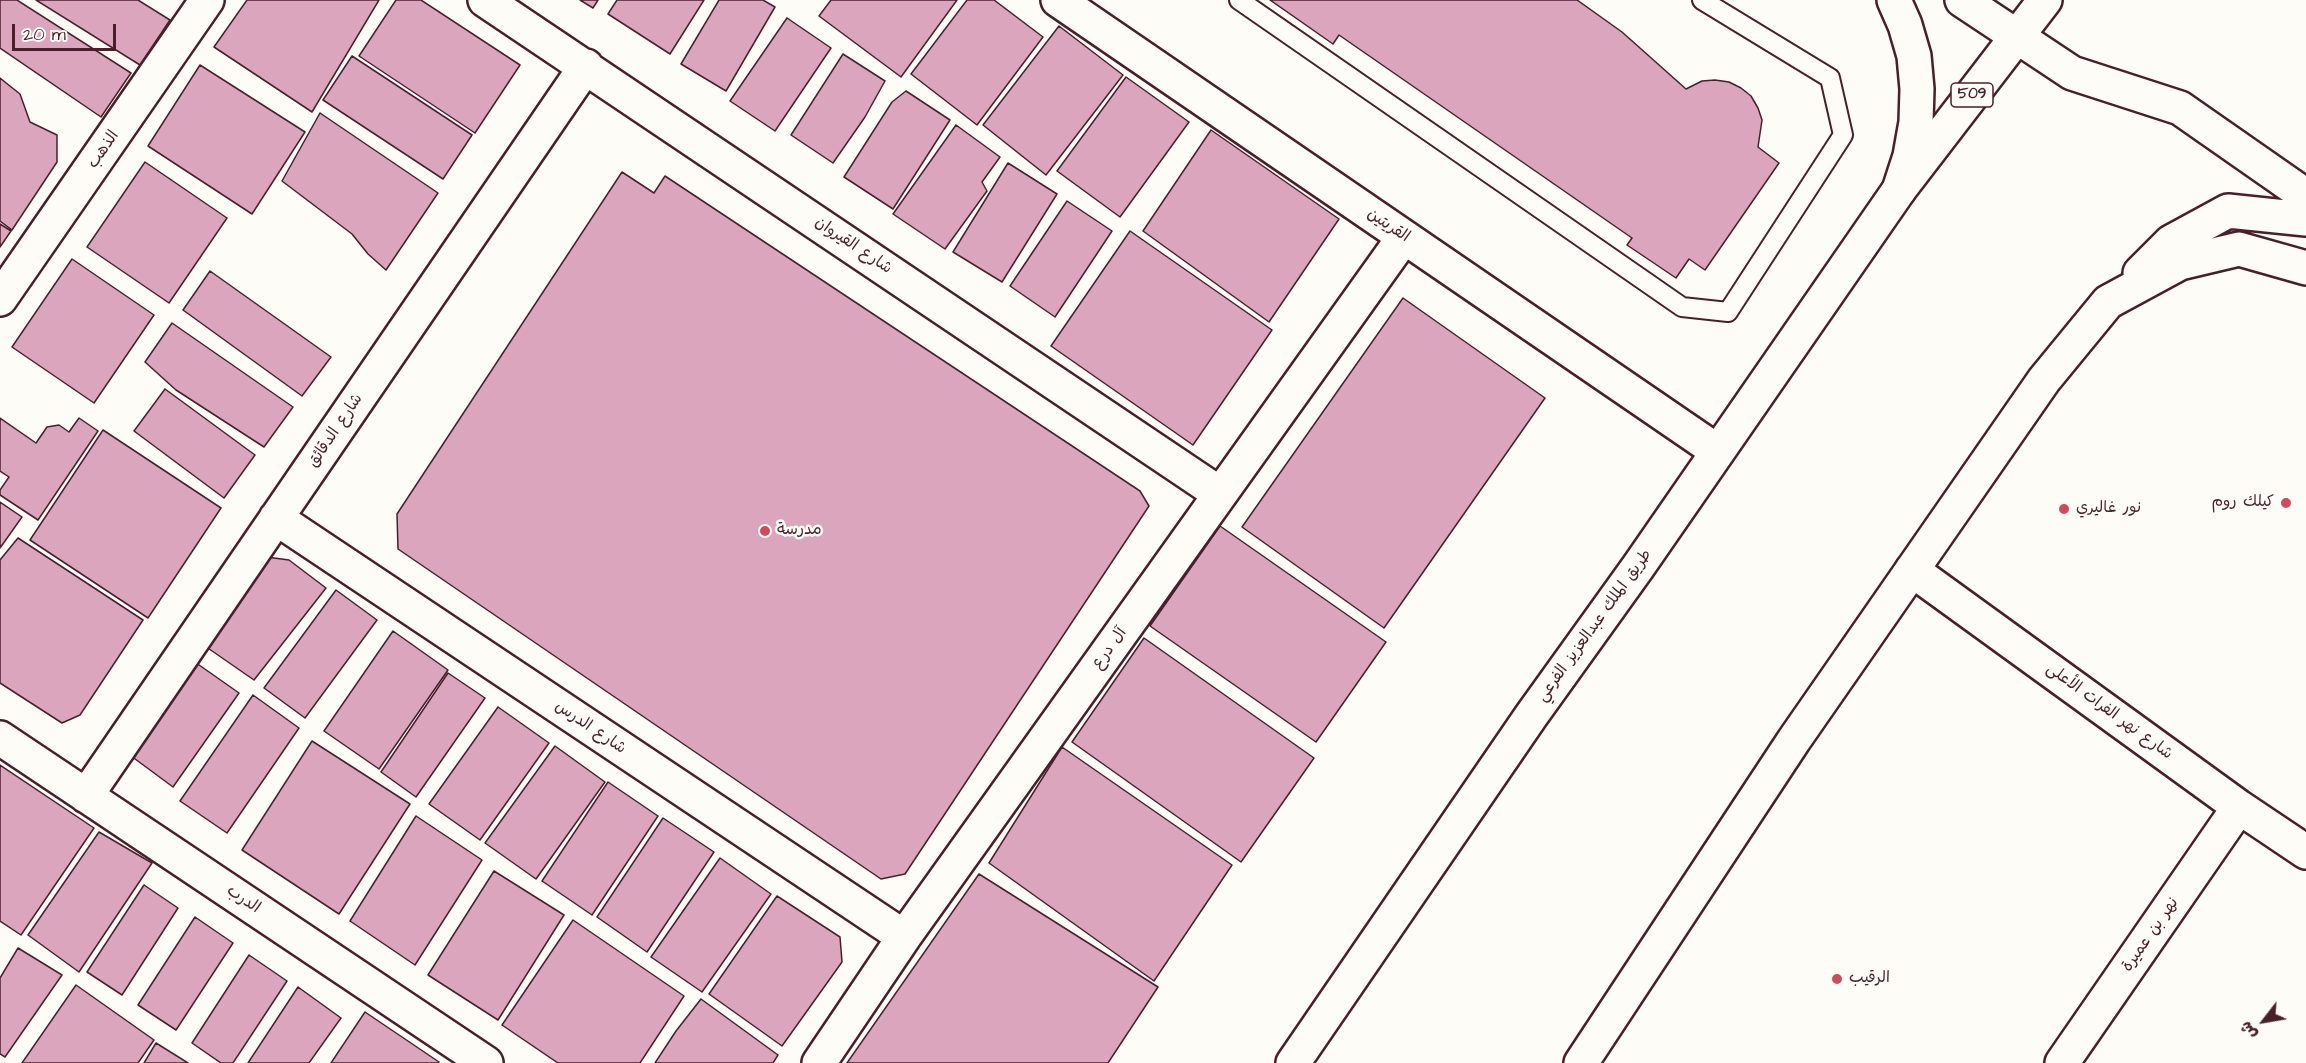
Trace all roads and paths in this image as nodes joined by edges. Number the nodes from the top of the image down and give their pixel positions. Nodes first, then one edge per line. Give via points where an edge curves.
1 (207, 0) edge
2 (485, 0) edge
3 (1058, 0) edge
4 (1239, 0) edge
5 (1702, 0) edge
6 (1894, 0) edge
7 (1962, 0) edge
8 (2045, 0) edge
9 (2017, 37) junction
10 (586, 66) junction
11 (1899, 190) junction
12 (2306, 196) edge
13 (2306, 219) edge
14 (1404, 237) junction
15 (2306, 268) edge
16 (0, 299) edge
17 (2106, 305) junction
18 (1717, 452) junction
19 (1220, 494) junction
20 (276, 518) junction
21 (1912, 570) junction
22 (0, 738) edge
23 (86, 796) junction
24 (2239, 807) junction
25 (2306, 852) edge
26 (904, 937) junction
27 (486, 1063) edge
28 (819, 1063) edge
29 (1293, 1063) edge
30 (1581, 1063) edge
31 (2062, 1063) edge

1 - 16 street, الذهب
2 - 10 street, شارع القيروان
3 - 14 street, القريتين
4 - 5 lane via 1682,307 1728,312 1843,135 1830,78
6 - 11 street via 1914,56 1917,89 1910,156
7 - 9 street
8 - 9 street, 509
9 - 11 street, 509
9 - 12 street via 2072,73 2180,108
10 - 19 street, شارع القيروان
10 - 20 street, شارع الدقائق
11 - 18 street, طريق الملك عبدالعزيز الفرعي
13 - 17 street via 2228,211 2171,242
14 - 18 street, القريتين
14 - 19 street, آل درع
15 - 17 street via 2239,249 2180,263
17 - 21 street via 2044,380
18 - 29 street, طريق الملك عبدالعزيز الفرعي
19 - 26 street, آل درع
20 - 23 street, شارع الدقائق
20 - 26 street, شارع الدرس
21 - 24 street, شارع نهر الفرات الأعلى
21 - 30 street via 1794,740
22 - 23 street, الدرب
23 - 27 street, الدرب
24 - 25 street, شارع نهر الفرات الأعلى
24 - 31 street, نهر بن عميرة
26 - 28 street, آل درع

